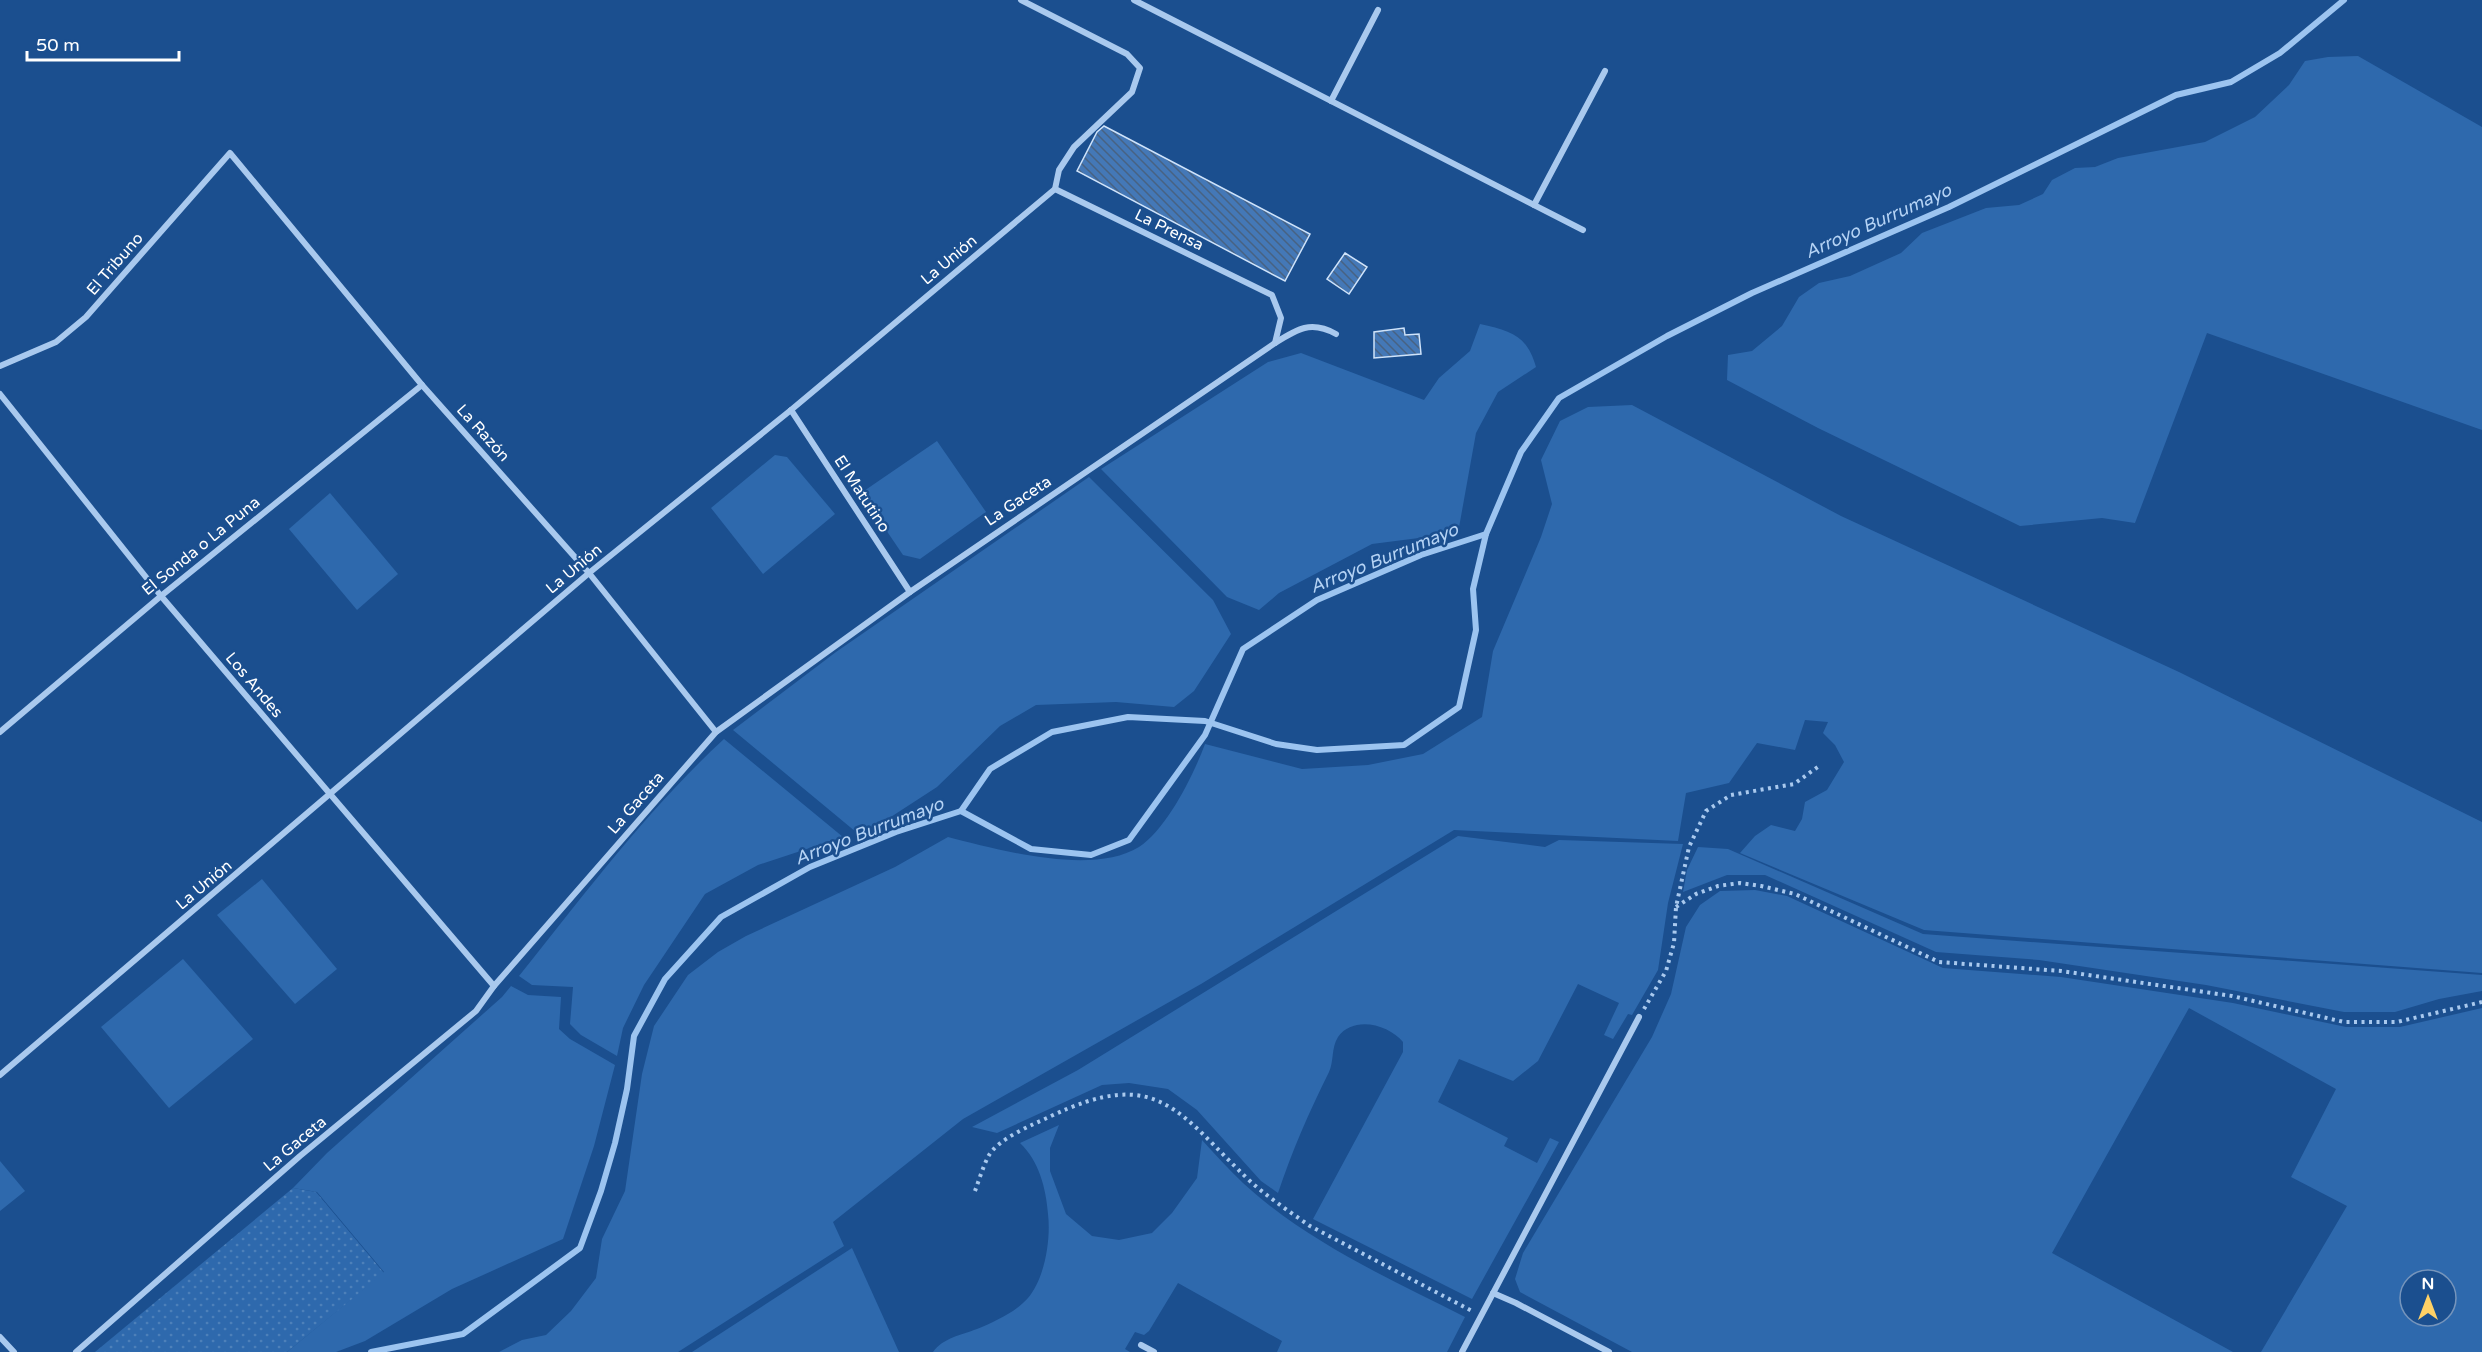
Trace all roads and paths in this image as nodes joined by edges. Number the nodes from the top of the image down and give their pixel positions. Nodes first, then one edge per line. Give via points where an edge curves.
1 (1021, 0) edge
2 (1134, 0) edge
3 (1378, 10) dead end
4 (1605, 71) dead end
5 (1331, 101) junction
6 (230, 153) joint
7 (1055, 189) junction
8 (1534, 205) junction
9 (1583, 230) dead end
10 (1336, 334) dead end
11 (1275, 344) junction
12 (0, 366) edge
13 (422, 385) junction
14 (0, 394) edge
15 (791, 410) junction
16 (589, 573) junction
17 (910, 592) junction
18 (161, 596) junction
19 (0, 732) edge
20 (716, 732) junction
21 (1819, 766) dead end
22 (330, 796) junction
23 (1676, 907) junction
24 (494, 986) junction
25 (2482, 1002) edge
26 (1639, 1017) joint
27 (0, 1076) edge
28 (975, 1191) dead end
29 (1492, 1293) junction
30 (1481, 1315) junction
31 (0, 1337) edge
32 (1141, 1345) dead end
33 (14, 1352) edge
34 (76, 1352) edge
35 (1154, 1352) edge
36 (1462, 1352) edge
37 (1609, 1352) edge

1 - 7 street via 1127,54 1140,68 1132,92 1074,147 1059,170
2 - 5 street
3 - 5 street
4 - 8 street
5 - 8 street
6 - 12 street, El Tribuno via 86,317 56,342
6 - 13 street, La Razón
7 - 11 street, La Prensa via 1272,295 1281,318
7 - 15 street, La Unión
8 - 9 street
10 - 11 street, La Gaceta via 1317,325 1300,329
11 - 17 street, La Gaceta
13 - 16 street, La Razón
13 - 18 street, El Sonda o La Puna
14 - 18 street, Los Andes
15 - 16 street, La Unión
15 - 17 street, El Matutino
16 - 20 street, La Razón
16 - 22 street, La Unión
17 - 20 street, La Gaceta
18 - 19 street, El Sonda o La Puna
18 - 22 street, Los Andes
20 - 24 street, La Gaceta
21 - 23 path via 1794,784 1731,795 1706,811 1689,847
22 - 24 street, Los Andes
22 - 27 street, La Unión
23 - 25 path via 1718,886 1761,886 1795,894 1939,962 2061,971 2232,996 2344,1022 2397,1022
23 - 26 path via 1674,943 1666,971
24 - 34 street, La Gaceta via 476,1011 300,1156
26 - 29 street
28 - 30 path via 989,1154 1023,1130 1098,1098 1133,1094 1160,1100 1190,1119 1252,1182 1310,1226
29 - 30 street
29 - 37 street
30 - 36 street
31 - 33 street
32 - 35 street

